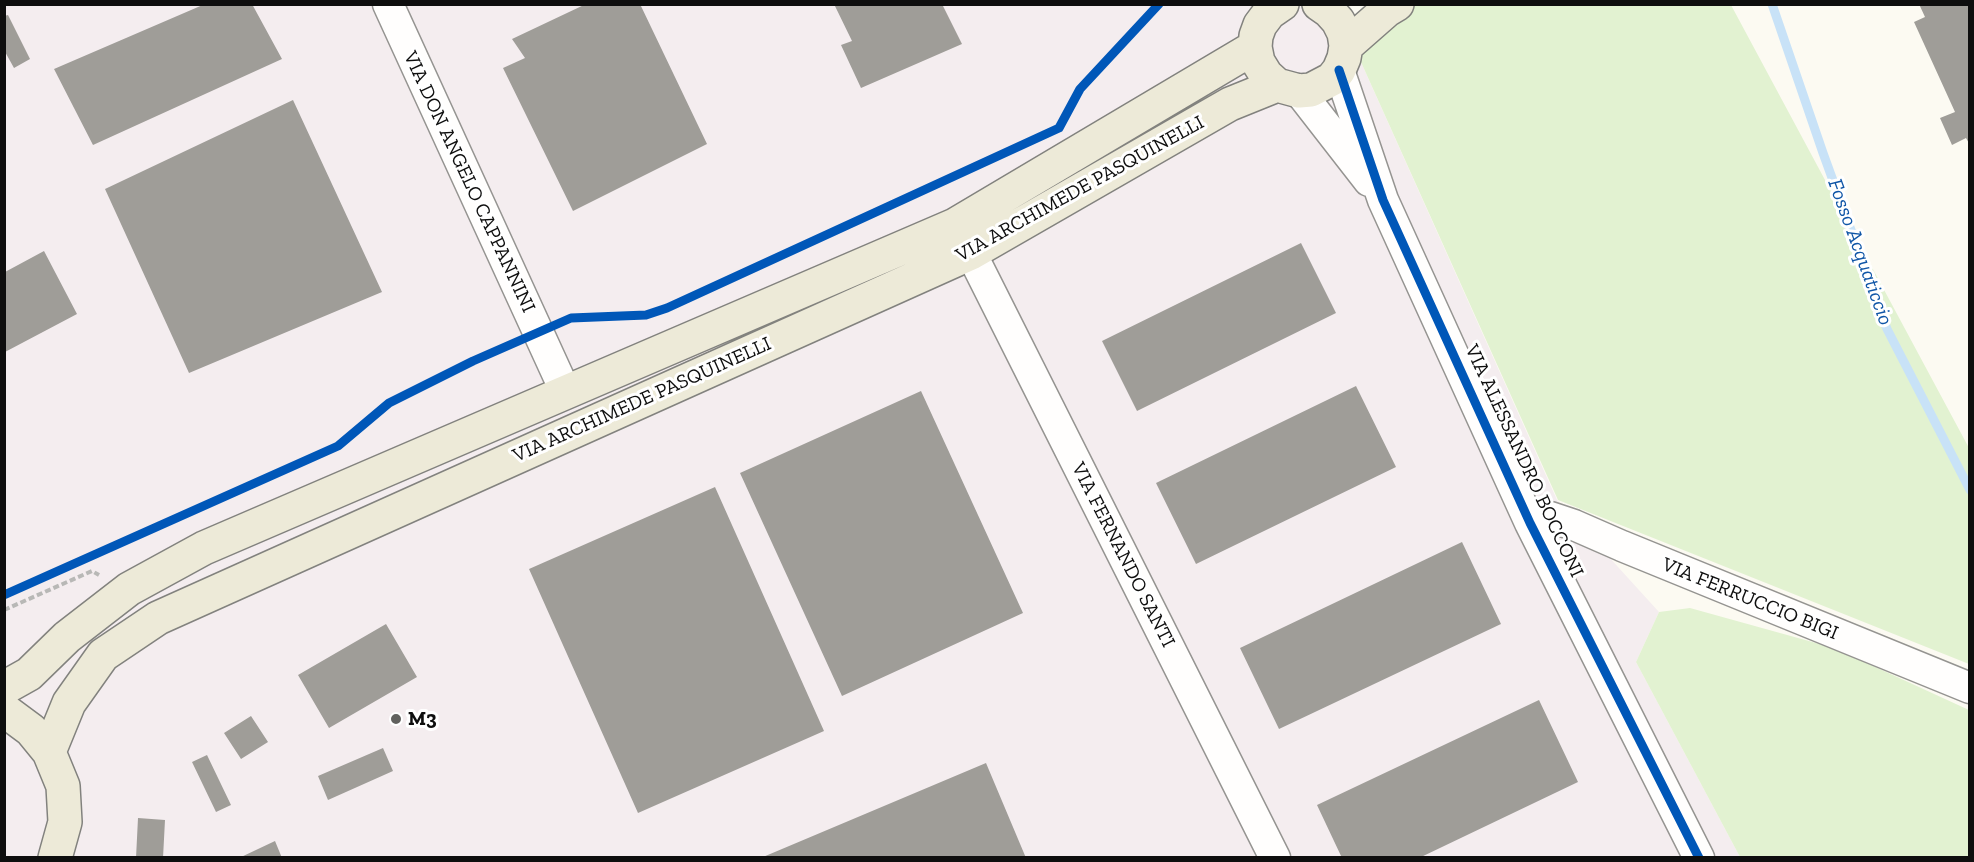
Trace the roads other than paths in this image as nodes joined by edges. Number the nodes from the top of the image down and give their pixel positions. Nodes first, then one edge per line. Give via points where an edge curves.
1 (388, 4) edge
2 (1318, 4) edge
3 (1397, 4) edge
4 (1264, 20) edge
5 (1342, 58) junction
6 (1288, 88) junction
7 (1383, 200) junction
8 (971, 253) junction
9 (566, 393) junction
10 (1530, 523) junction
11 (4, 688) edge
12 (1970, 688) edge
13 (4, 710) edge
14 (49, 752) junction
15 (56, 858) edge
16 (1275, 858) edge
17 (1700, 858) edge

1 - 9 street, VIA DON ANGELO CAPPANNINI
2 - 5 main road via 1338,21 1344,33
3 - 5 main road, VIA ARCHIMEDE PASQUINELLI
4 - 6 main road, VIA ARCHIMEDE PASQUINELLI via 1258,62 1266,75
4 - 9 main road, VIA ARCHIMEDE PASQUINELLI via 955,225
5 - 6 main road, VIA ARCHIMEDE PASQUINELLI via 1332,79 1322,86 1311,90
5 - 7 street, VIA ALESSANDRO BOCCONI
6 - 7 street, VIA ALESSANDRO BOCCONI
6 - 8 main road, VIA ARCHIMEDE PASQUINELLI via 1230,104
7 - 10 street, VIA ALESSANDRO BOCCONI
8 - 14 main road, VIA ARCHIMEDE PASQUINELLI via 158,618 103,655 69,703
8 - 16 street, VIA FERNANDO SANTI
9 - 11 main road, VIA ARCHIMEDE PASQUINELLI via 204,548 129,589 67,637 29,674
10 - 12 street, VIA FERRUCCIO BIGI via 1550,517 1574,525
10 - 17 street, VIA ALESSANDRO BOCCONI
13 - 14 main road via 31,730
14 - 15 main road via 63,786 65,822

